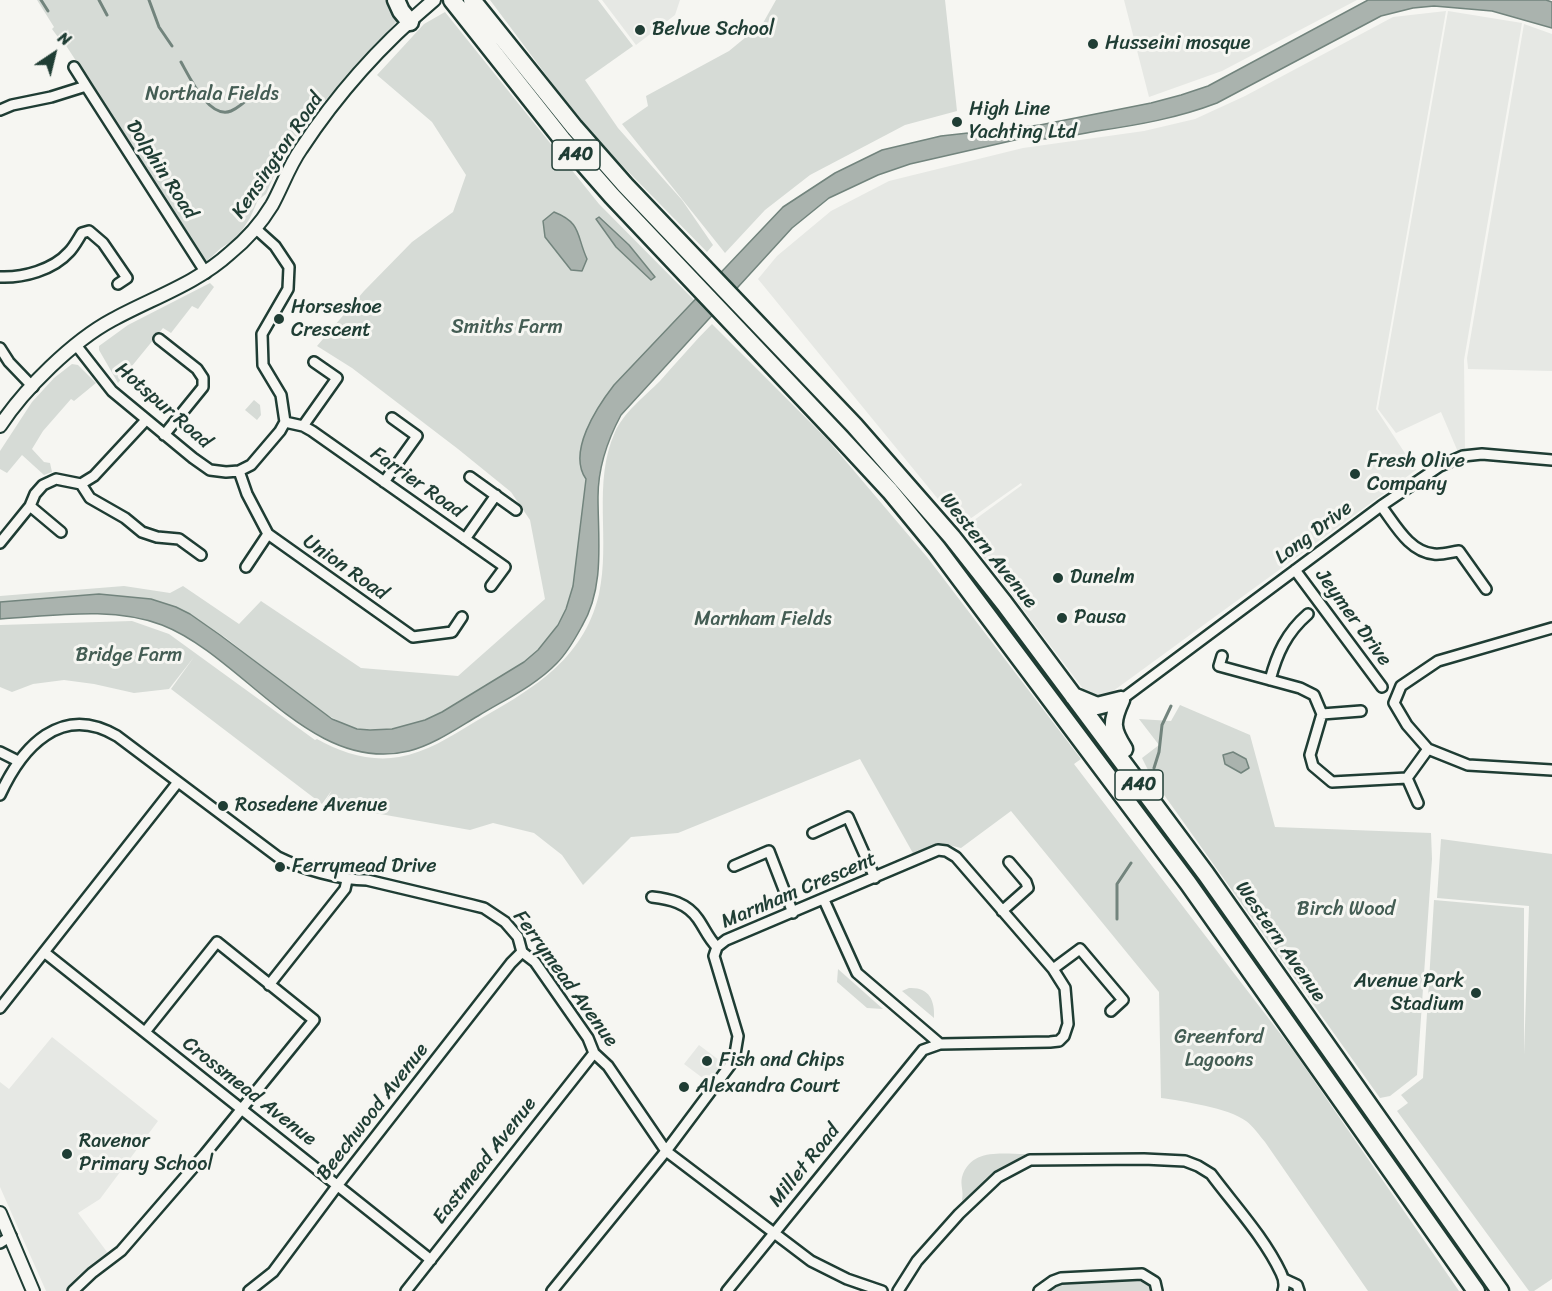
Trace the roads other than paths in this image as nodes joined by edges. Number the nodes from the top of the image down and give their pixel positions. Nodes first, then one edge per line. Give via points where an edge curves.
1 (396, 0) edge
2 (434, 0) edge
3 (452, 0) edge
4 (474, 12) edge
5 (410, 21) junction
6 (74, 67) dead end
7 (86, 86) junction
8 (0, 110) edge
9 (255, 228) junction
10 (206, 273) junction
11 (0, 277) edge
12 (118, 284) dead end
13 (159, 339) dead end
14 (76, 345) junction
15 (0, 348) edge
16 (314, 362) dead end
17 (33, 387) junction
18 (392, 418) dead end
19 (146, 420) junction
20 (285, 422) junction
21 (0, 426) edge
22 (303, 426) junction
23 (164, 435) junction
24 (1552, 460) edge
25 (239, 471) junction
26 (470, 477) dead end
27 (384, 482) junction
28 (81, 484) junction
29 (496, 495) junction
30 (30, 506) junction
31 (1381, 506) junction
32 (516, 510) dead end
33 (61, 532) dead end
34 (268, 534) junction
35 (465, 539) junction
36 (0, 543) edge
37 (201, 555) dead end
38 (246, 567) dead end
39 (1295, 570) junction
40 (491, 586) dead end
41 (1486, 589) dead end
42 (1308, 614) dead end
43 (462, 618) dead end
44 (1552, 628) edge
45 (1222, 656) dead end
46 (1270, 681) junction
47 (1382, 687) dead end
48 (1072, 696) junction
49 (1121, 700) junction
50 (1361, 711) dead end
51 (1322, 714) junction
52 (1428, 749) junction
53 (0, 752) edge
54 (18, 761) junction
55 (1552, 770) edge
56 (1407, 778) junction
57 (178, 782) junction
58 (0, 795) edge
59 (1418, 803) dead end
60 (813, 833) dead end
61 (1009, 862) dead end
62 (734, 866) dead end
63 (1206, 874) junction
64 (875, 878) junction
65 (347, 880) junction
66 (652, 897) dead end
67 (824, 900) junction
68 (1002, 910) junction
69 (793, 913) junction
70 (717, 947) junction
71 (44, 952) junction
72 (522, 952) junction
73 (1053, 969) junction
74 (269, 985) junction
75 (0, 1008) edge
76 (1111, 1011) dead end
77 (145, 1032) junction
78 (940, 1044) junction
79 (594, 1053) junction
80 (241, 1108) junction
81 (666, 1151) junction
82 (338, 1185) junction
83 (0, 1213) edge
84 (773, 1234) junction
85 (5, 1240) edge
86 (430, 1260) junction
87 (1284, 1279) junction
88 (33, 1291) edge
89 (73, 1291) edge
90 (249, 1291) edge
91 (406, 1291) edge
92 (552, 1291) edge
93 (727, 1291) edge
94 (882, 1291) edge
95 (898, 1291) edge
96 (1039, 1291) edge
97 (1157, 1291) edge
98 (1283, 1291) edge
99 (1299, 1291) edge
100 (1476, 1291) edge
101 (1500, 1291) edge

1 - 5 highway
2 - 5 street, Kensington Road
3 - 4 highway, Western Avenue / A40
4 - 48 highway, Western Avenue / A40 via 625,185 899,475 998,595
4 - 100 highway, Western Avenue / A40 via 562,139 890,491 938,548 1188,883
5 - 9 street, Kensington Road via 357,78 298,153
6 - 7 street, Dolphin Road
7 - 8 street
7 - 10 street, Dolphin Road
9 - 10 street, Kensington Road
9 - 20 street via 275,246 289,267 288,289 262,334 263,365 280,395
10 - 14 street, Kensington Road via 108,322
11 - 12 street via 38,273 68,253 82,232 89,231 104,243 128,278
13 - 23 street via 203,378 203,387
14 - 17 street, Kensington Road
14 - 19 street, Hotspur Road via 112,391
15 - 17 street
16 - 22 street via 337,378
17 - 21 street, Kensington Road
18 - 27 street via 417,436
19 - 23 street, Hotspur Road
19 - 28 street via 94,476
20 - 22 street, Farrier Road
20 - 25 street via 251,465
22 - 27 street, Farrier Road
23 - 25 street, Hotspur Road via 210,470
24 - 31 street, Long Drive via 1463,456 1421,477
25 - 34 street, Union Road
26 - 29 street
27 - 35 street, Farrier Road
28 - 30 street via 49,481 39,489
28 - 37 street via 90,498 142,532 179,539
29 - 32 street
29 - 35 street
30 - 33 street
30 - 36 street
31 - 39 street, Long Drive
31 - 41 street via 1421,551 1458,551
34 - 38 street
34 - 43 street, Union Road via 413,637 452,632
35 - 40 street, Farrier Road via 505,567
39 - 47 street, Jeymer Drive
39 - 49 street, Long Drive
42 - 46 street via 1283,642
44 - 52 street via 1437,661 1401,686 1394,703
45 - 46 street via 1219,666
46 - 51 street via 1314,695
48 - 49 highway via 1097,706
48 - 63 highway, Western Avenue / A40
49 - 63 highway via 1113,718 1114,734
50 - 51 street
51 - 56 street via 1310,755 1313,766 1332,782
52 - 55 street via 1468,765
52 - 56 street
53 - 54 street
54 - 57 street, Ferrymead Avenue via 53,730 87,726 117,736
54 - 58 street, Ferrymead Avenue
56 - 59 street
57 - 65 street, Ferrymead Avenue via 278,857
57 - 71 street
60 - 64 street via 848,817
61 - 68 street via 1028,888
62 - 69 street via 769,851
63 - 101 highway, Western Avenue / A40
64 - 67 street, Marnham Crescent
64 - 68 street, Marnham Crescent via 938,850 946,851 957,857
65 - 72 street, Ferrymead Avenue via 367,880 484,908 518,937
65 - 74 street via 345,890
66 - 70 street via 674,900 688,909
67 - 69 street, Marnham Crescent
67 - 78 street via 857,974
68 - 73 street, Marnham Crescent
69 - 70 street, Marnham Crescent
70 - 81 street, Marnham Crescent via 714,956 738,1036 734,1060
71 - 75 street
71 - 77 street, Crossmead Avenue
72 - 79 street, Ferrymead Avenue via 535,962 588,1038
72 - 82 street, Beechwood Avenue
73 - 76 street via 1080,949 1123,1000
73 - 78 street, Marnham Crescent via 1065,988 1068,1024 1059,1041
74 - 77 street via 217,942
74 - 80 street via 314,1020
77 - 80 street, Crossmead Avenue
78 - 84 street, Millet Road via 923,1050 914,1060
79 - 81 street, Ferrymead Avenue via 608,1066
79 - 86 street, Eastmead Avenue
80 - 82 street, Crossmead Avenue
80 - 89 street via 121,1251
81 - 84 street, Ferrymead Avenue
81 - 92 street, Marnham Crescent
82 - 86 street, Crossmead Avenue
82 - 90 street, Beechwood Avenue via 273,1272
83 - 85 street
84 - 93 street, Millet Road
84 - 94 street, Ferrymead Avenue via 811,1261
85 - 88 street
86 - 91 street, Eastmead Avenue
87 - 95 street via 1258,1236 1211,1174 1198,1166 1185,1161 1144,1159 1030,1160 998,1177 959,1214 917,1261
87 - 98 street
87 - 99 street via 1297,1285
96 - 97 street via 1061,1278 1140,1274 1155,1282

